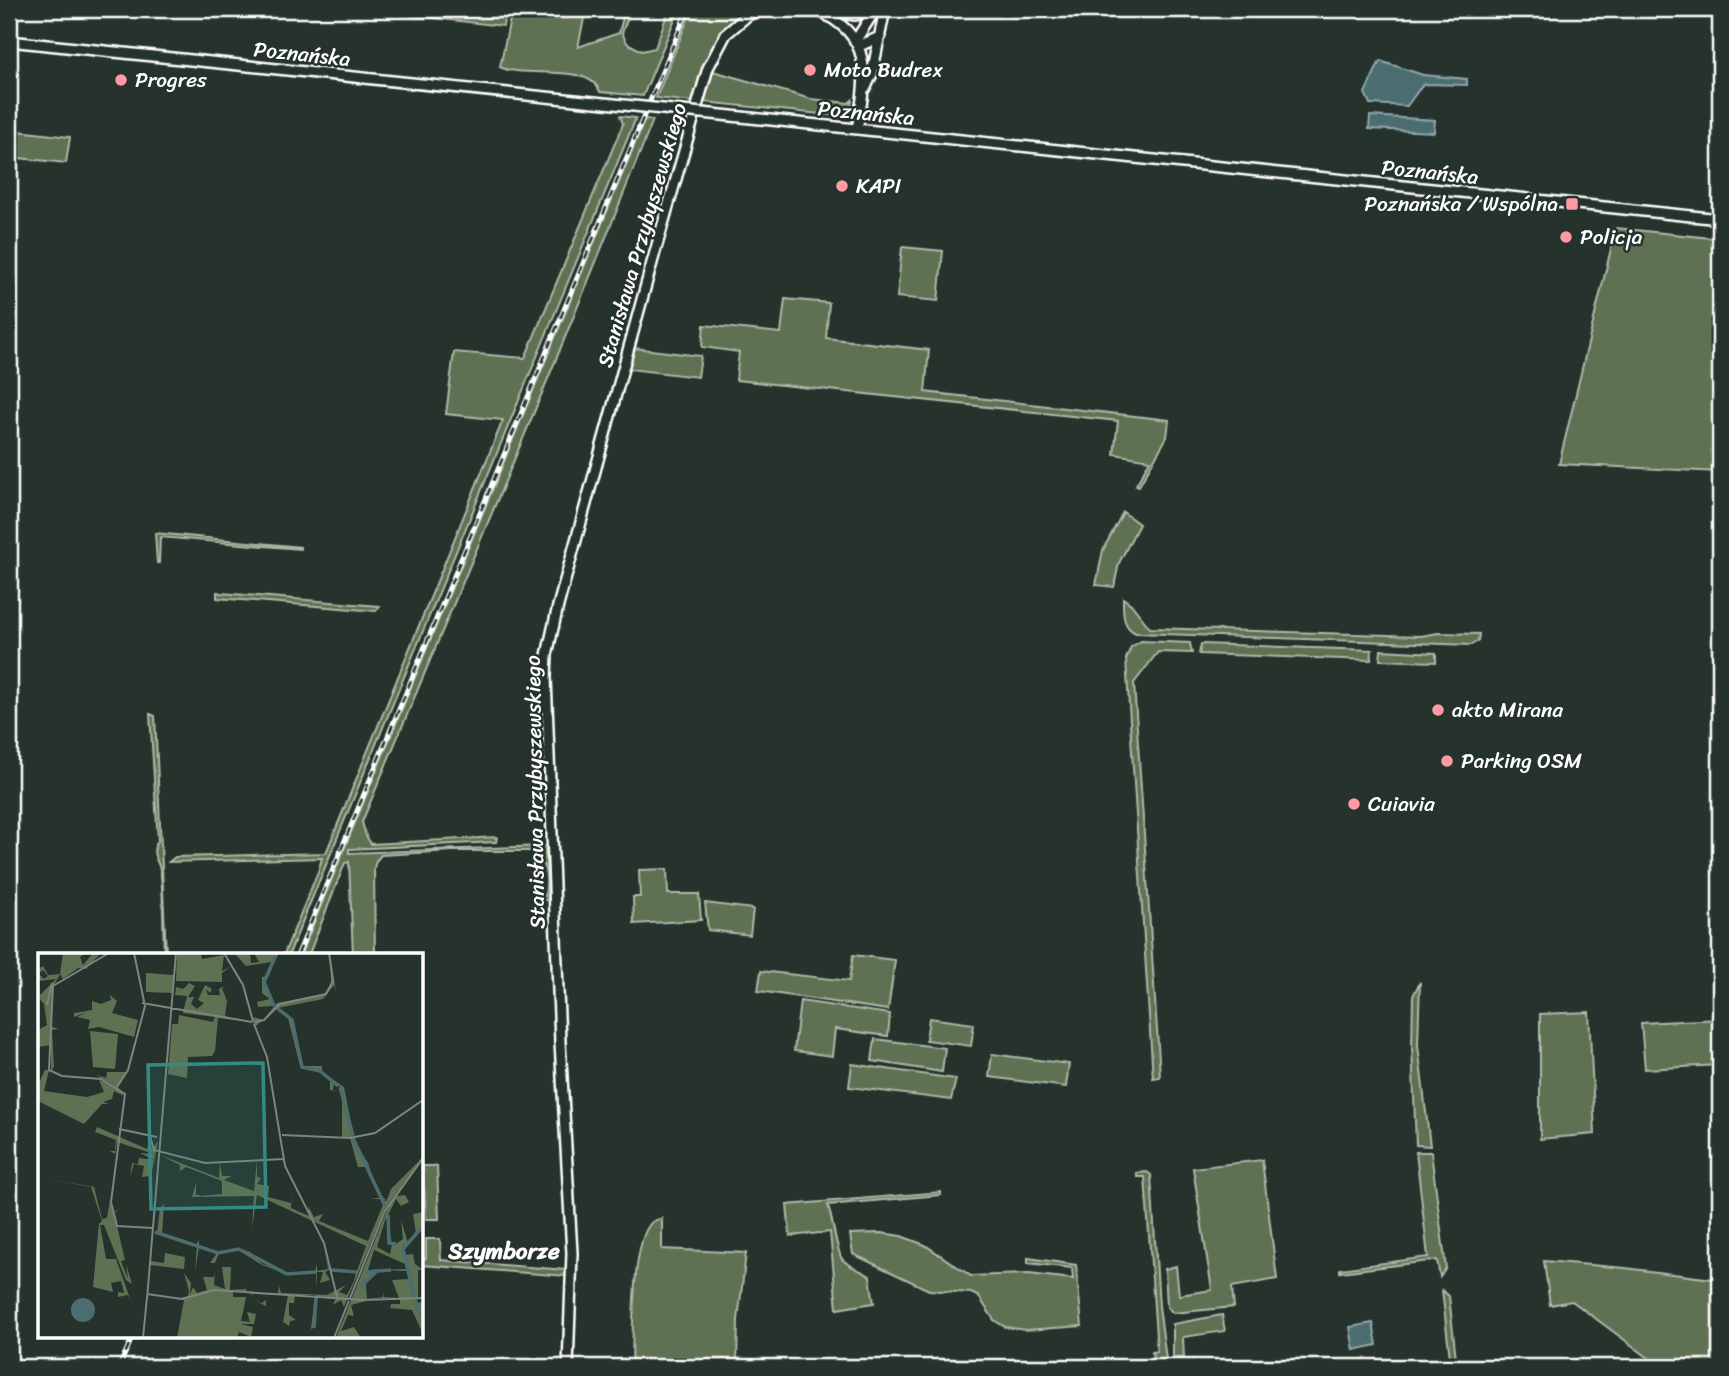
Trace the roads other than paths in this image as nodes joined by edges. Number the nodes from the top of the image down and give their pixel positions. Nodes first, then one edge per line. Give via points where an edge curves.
1 (762, 9) edge
2 (815, 9) edge
3 (885, 9) edge
4 (875, 10) edge
5 (880, 37) junction
6 (9, 41) edge
7 (858, 43) junction
8 (864, 92) junction
9 (856, 129) junction
10 (1720, 219) edge
11 (568, 1367) edge

1 - 11 street, Stanisława Przybyszewskiego via 726,34 705,79 547,655 551,842 572,1254
2 - 4 street via 855,15
2 - 7 street via 841,23
3 - 5 street
4 - 7 street
5 - 7 street
5 - 8 street
6 - 9 street, Poznańska, bridge
7 - 8 street
8 - 9 street
9 - 10 street, Poznańska

